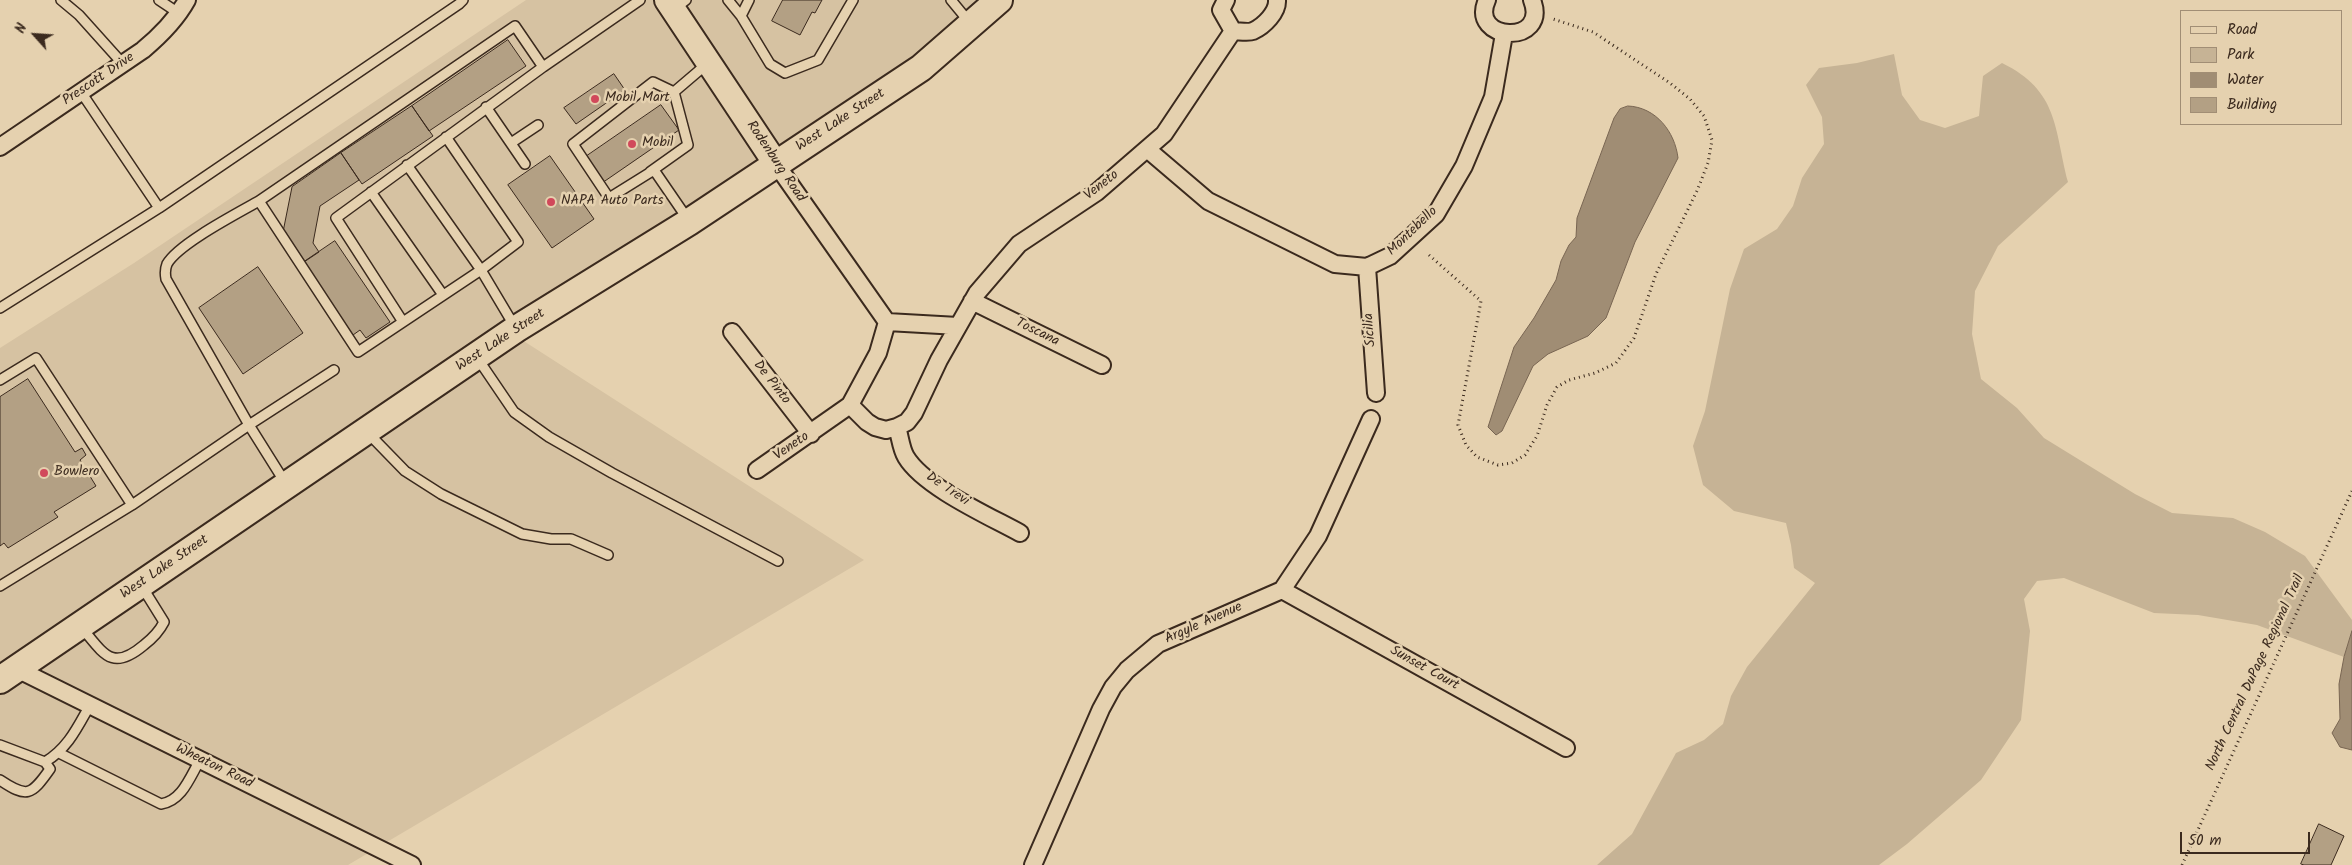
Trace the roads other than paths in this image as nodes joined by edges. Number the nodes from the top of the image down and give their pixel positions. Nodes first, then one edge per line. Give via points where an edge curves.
1 (62, 0) edge
2 (159, 0) edge
3 (463, 0) edge
4 (640, 0) edge
5 (728, 0) edge
6 (749, 0) edge
7 (854, 0) edge
8 (951, 0) edge
9 (999, 0) edge
10 (1226, 0) edge
11 (1277, 0) edge
12 (1487, 0) edge
13 (1532, 0) edge
14 (675, 3) edge
15 (184, 7) edge
16 (740, 16) junction
17 (971, 24) junction
18 (1233, 31) junction
19 (1504, 34) junction
20 (708, 63) junction
21 (123, 64) junction
22 (543, 67) junction
23 (81, 92) junction
24 (674, 92) junction
25 (486, 107) junction
26 (538, 125) dead end
27 (446, 137) junction
28 (511, 143) junction
29 (0, 147) edge
30 (1147, 149) junction
31 (525, 164) dead end
32 (776, 164) junction
33 (407, 165) junction
34 (650, 173) junction
35 (371, 192) junction
36 (259, 201) junction
37 (159, 208) junction
38 (689, 222) junction
39 (1367, 266) junction
40 (481, 270) junction
41 (443, 295) junction
42 (972, 301) junction
43 (0, 308) edge
44 (404, 322) junction
45 (887, 322) junction
46 (958, 326) junction
47 (516, 329) junction
48 (732, 332) dead end
49 (476, 356) junction
50 (1102, 365) dead end
51 (334, 370) dead end
52 (0, 380) edge
53 (1376, 393) dead end
54 (850, 405) junction
55 (1371, 419) dead end
56 (249, 425) junction
57 (897, 428) junction
58 (366, 431) junction
59 (810, 434) junction
60 (757, 470) dead end
61 (287, 485) junction
62 (132, 505) junction
63 (1020, 533) dead end
64 (608, 555) dead end
65 (778, 561) dead end
66 (141, 584) junction
67 (0, 586) edge
68 (1282, 590) junction
69 (80, 625) junction
70 (8, 674) edge
71 (90, 705) junction
72 (0, 745) edge
73 (1566, 748) dead end
74 (59, 753) junction
75 (200, 760) junction
76 (45, 762) junction
77 (0, 780) edge
78 (412, 865) edge
79 (1033, 865) edge

1 - 21 lane
2 - 15 lane
3 - 37 lane
4 - 22 lane
5 - 16 lane
6 - 16 lane
7 - 16 lane via 818,60 785,73 770,64
8 - 17 lane
9 - 17 main road, West Lake Street
10 - 18 street via 1221,10
11 - 18 street via 1269,20 1252,32
12 - 19 street via 1485,14 1488,23
13 - 19 street via 1534,15 1530,24 1523,31
14 - 20 street, Rodenburg Road
15 - 21 street, Prescott Drive via 162,34
17 - 32 main road, West Lake Street via 921,68
18 - 30 street, Veneto via 1164,134
19 - 39 street, Montebello via 1493,97 1464,166 1436,214 1390,256
20 - 24 lane
20 - 32 street, Rodenburg Road
21 - 23 street, Prescott Drive
22 - 25 lane
22 - 36 lane via 515,26
23 - 29 street, Prescott Drive
23 - 37 lane
24 - 34 lane via 688,145
24 - 34 lane via 653,82 574,144 609,198
25 - 27 lane
25 - 28 lane
26 - 28 lane
27 - 33 lane
27 - 40 lane via 518,242
28 - 31 lane
30 - 39 street, Montebello via 1208,200 1335,264
30 - 42 street, Veneto via 1098,192 1019,244
32 - 38 main road, West Lake Street
32 - 45 street, Rodenburg Road
33 - 35 lane
33 - 40 lane
34 - 38 lane via 654,170
35 - 41 lane
35 - 44 lane via 336,218
36 - 44 lane via 358,352
36 - 56 lane via 175,254 165,273
37 - 43 lane
38 - 47 main road, West Lake Street
39 - 53 street, Sicilia
40 - 41 lane
40 - 47 lane
41 - 44 lane
42 - 46 street, Veneto
42 - 50 street, Toscana
45 - 46 street
45 - 54 street, Veneto via 878,353
46 - 57 street, Veneto via 914,413
47 - 49 main road, West Lake Street
48 - 59 street, De Pinto
49 - 58 main road, West Lake Street
49 - 65 lane via 514,412 549,437
51 - 56 lane
52 - 62 lane via 36,358
54 - 57 street via 876,427 886,430
54 - 59 street, Veneto
55 - 68 street via 1318,536
56 - 61 lane
56 - 62 lane
57 - 63 street, De Trevi via 906,457 927,478 956,499
58 - 61 main road, West Lake Street
58 - 64 lane via 405,470 441,494 522,534 571,539
59 - 60 street, Veneto
61 - 66 main road, West Lake Street
62 - 67 lane
66 - 69 main road, West Lake Street
66 - 69 lane via 164,622 160,632 129,657 119,660 109,656 99,649
68 - 73 street, Sunset Court
68 - 79 street, Argyle Avenue via 1169,638 1127,670 1101,709
69 - 70 main road, West Lake Street
70 - 71 street, Wheaton Road
71 - 74 lane via 72,738
71 - 75 street, Wheaton Road
72 - 76 lane
74 - 75 lane via 161,804 172,803 183,791
74 - 76 lane
75 - 78 street, Wheaton Road
76 - 77 lane via 50,769 30,792 19,792

